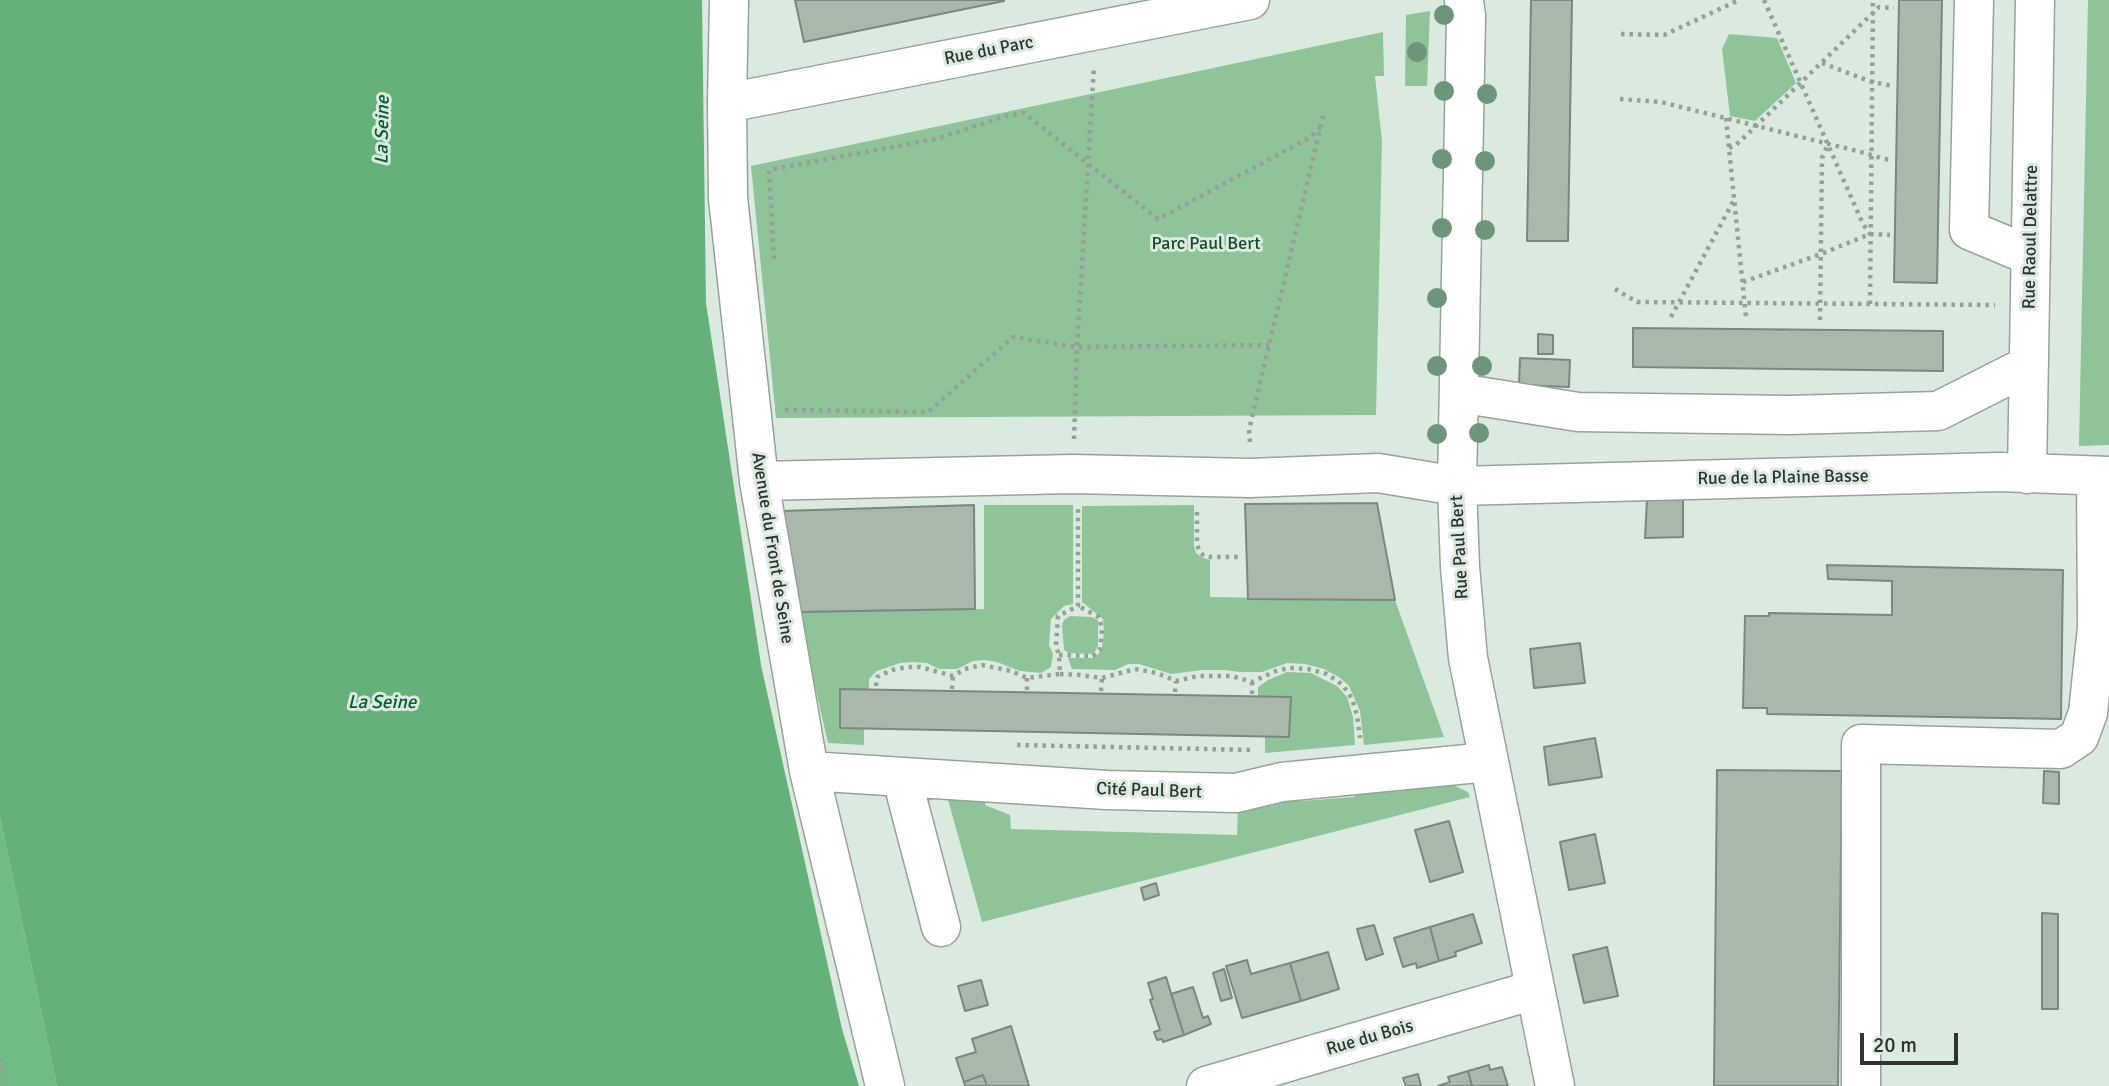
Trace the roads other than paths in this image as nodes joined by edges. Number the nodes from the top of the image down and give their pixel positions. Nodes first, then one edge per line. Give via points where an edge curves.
1 (729, 0) edge
2 (1250, 0) edge
3 (1464, 0) edge
4 (1974, 0) edge
5 (2035, 0) edge
6 (727, 103) junction
7 (2031, 256) junction
8 (2029, 365) junction
9 (1459, 393) junction
10 (2027, 474) junction
11 (2102, 477) edge
12 (759, 481) junction
13 (1457, 486) junction
14 (2103, 642) edge
15 (1488, 762) junction
16 (809, 771) junction
17 (907, 778) junction
18 (941, 927) dead end
19 (1534, 990) junction
20 (886, 1086) edge
21 (1206, 1086) edge
22 (1555, 1086) edge
23 (1861, 1086) edge

1 - 6 street, Avenue du Front de Seine
2 - 6 street, Rue du Parc
3 - 9 street, Rue Paul Bert
4 - 7 street via 1969,230
5 - 7 street, Rue Raoul Delattre
6 - 12 street, Avenue du Front de Seine via 728,198
7 - 8 street, Rue Raoul Delattre
8 - 9 street via 1938,411 1789,415 1578,412
8 - 10 street, Rue Raoul Delattre
9 - 13 street, Rue Paul Bert
10 - 11 street, Rue de la Plaine Basse
10 - 13 street, Rue de la Plaine Basse
11 - 14 street
12 - 13 street, Rue de la Plaine Basse via 1378,473
12 - 16 street, Avenue du Front de Seine
13 - 15 street, Rue Paul Bert via 1468,658
14 - 23 street via 2079,737 2062,749 1861,744
15 - 17 street, Cité Paul Bert via 1282,782 1236,793
15 - 19 street, Rue Paul Bert
16 - 17 street, Cité Paul Bert
16 - 20 street, Avenue du Front de Seine
17 - 18 street via 906,794
19 - 21 street, Rue du Bois
19 - 22 street, Rue Paul Bert

